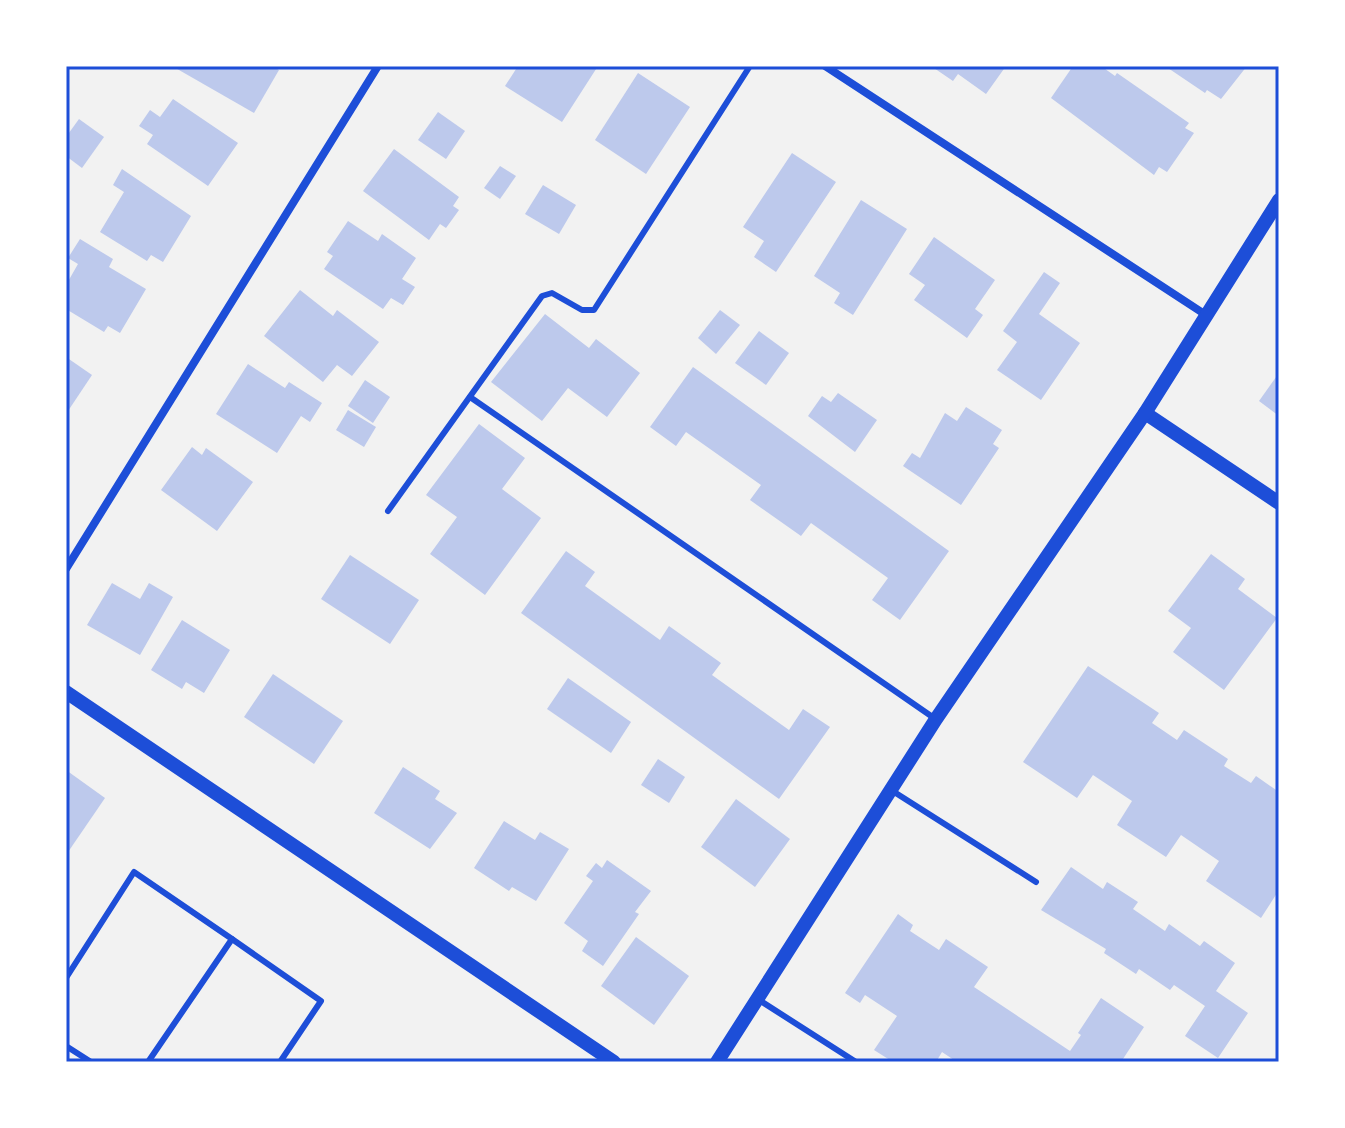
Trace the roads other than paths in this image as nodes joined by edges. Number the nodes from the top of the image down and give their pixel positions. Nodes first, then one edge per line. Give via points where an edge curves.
1 (378, 66) edge
2 (750, 66) edge
3 (825, 66) edge
4 (1279, 200) edge
5 (1206, 315) junction
6 (470, 397) junction
7 (1145, 413) junction
8 (1279, 503) edge
9 (388, 511) dead end
10 (66, 569) edge
11 (66, 692) edge
12 (936, 719) junction
13 (891, 790) junction
14 (1036, 882) dead end
15 (232, 939) junction
16 (66, 978) edge
17 (759, 1000) junction
18 (66, 1046) edge
19 (91, 1062) edge
20 (148, 1062) edge
21 (280, 1062) edge
22 (614, 1062) edge
23 (717, 1062) edge
24 (856, 1062) edge

1 - 10 street
2 - 6 lane via 594,310 582,310 552,293 542,296
3 - 5 street
4 - 5 street
5 - 7 street
6 - 9 lane
6 - 12 lane
7 - 8 street
7 - 12 street
11 - 22 street
12 - 13 street
13 - 14 lane
13 - 17 street
15 - 16 lane via 134,872
15 - 20 lane
15 - 21 lane via 321,1001
17 - 23 street
17 - 24 lane
18 - 19 lane

